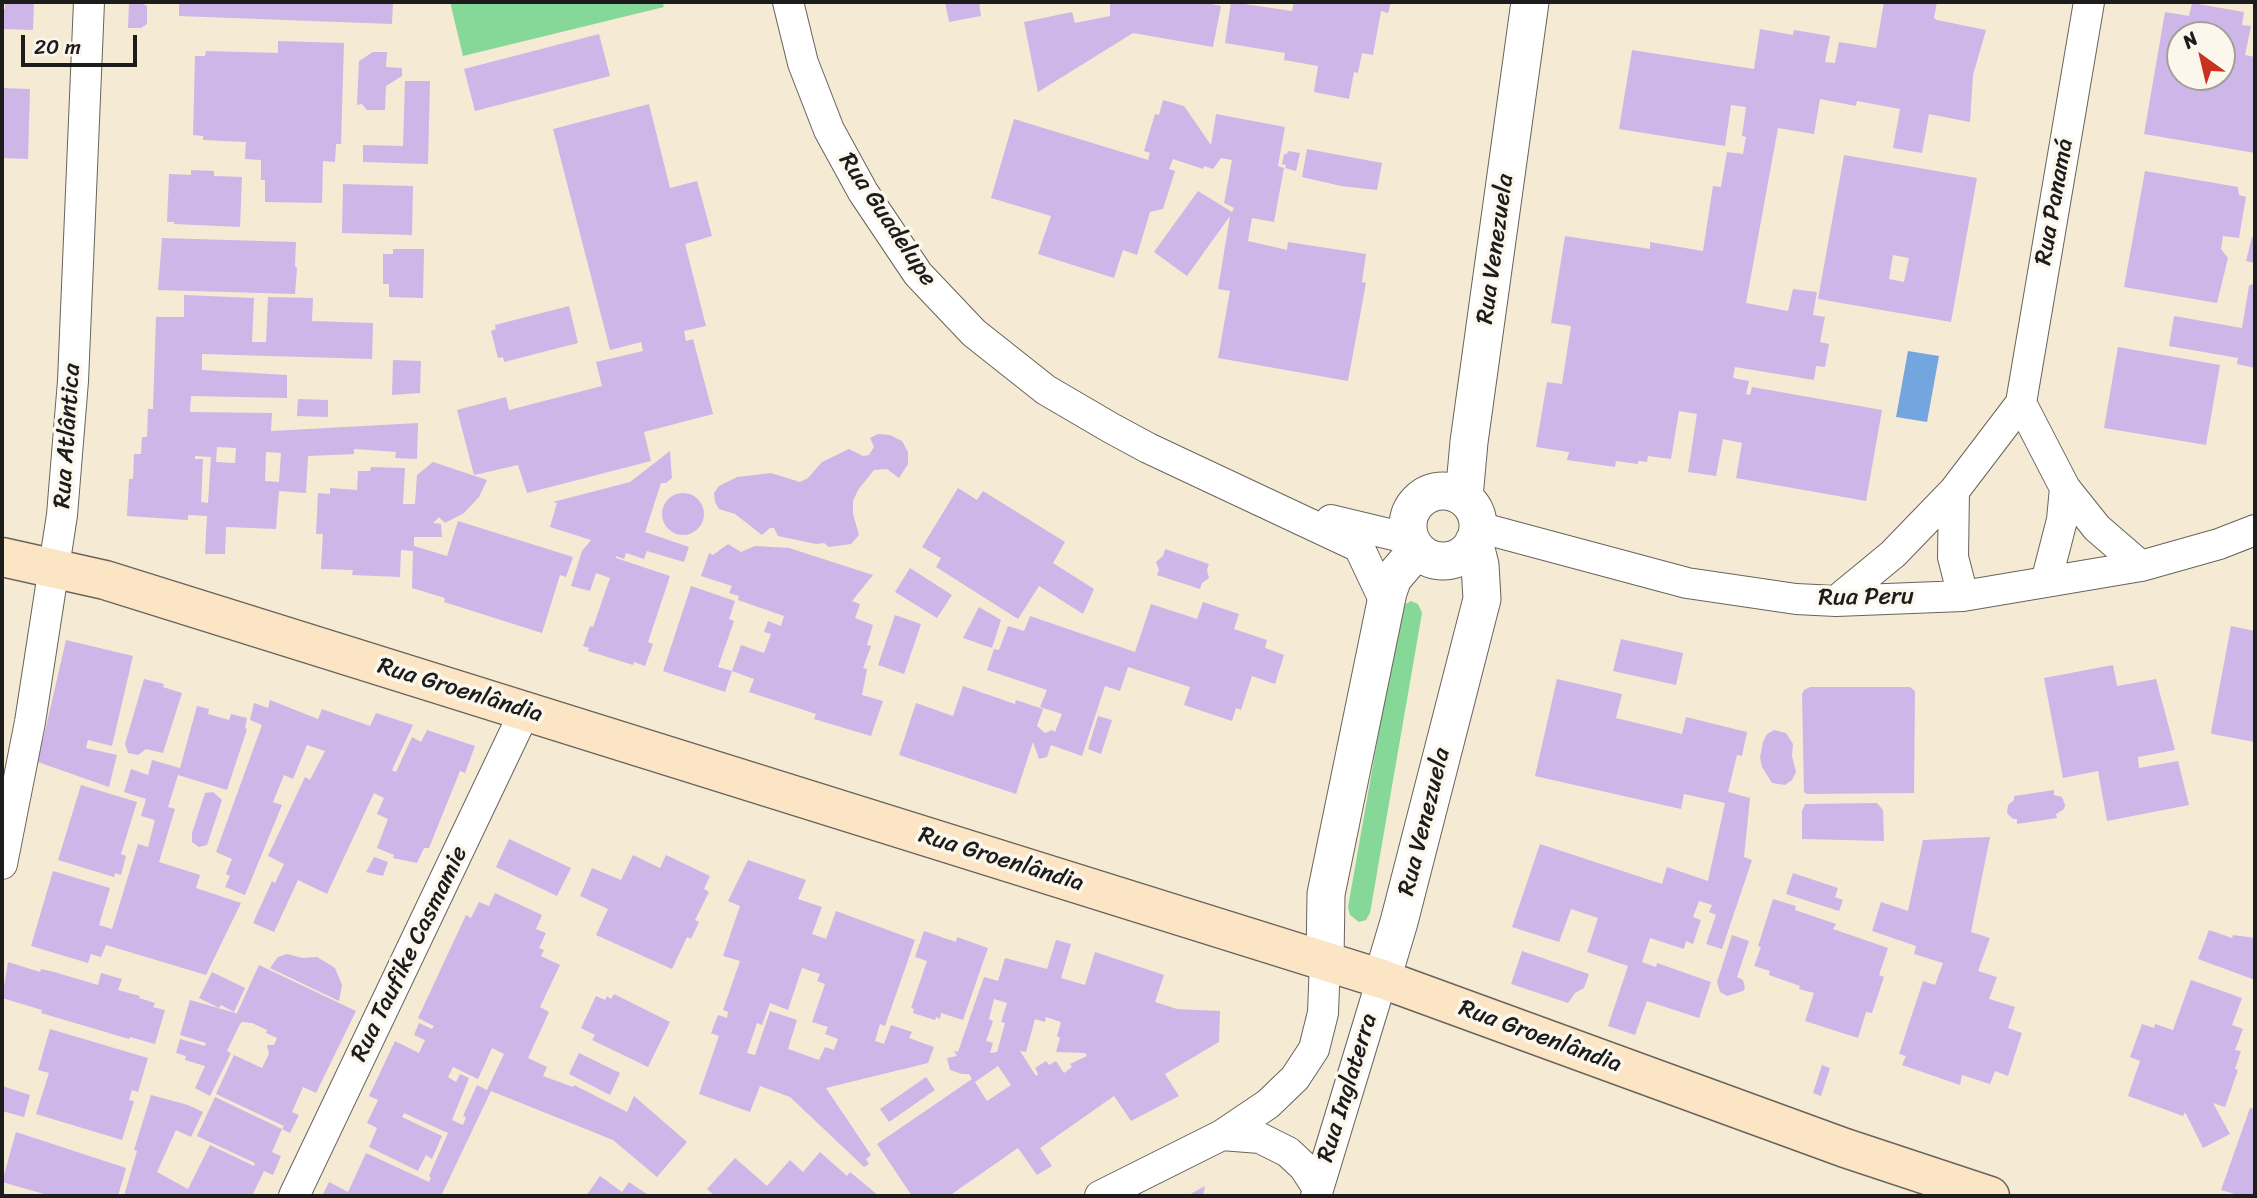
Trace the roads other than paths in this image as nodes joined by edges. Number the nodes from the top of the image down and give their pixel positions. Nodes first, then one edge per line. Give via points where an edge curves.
1 (89, 2) edge
2 (788, 2) edge
3 (1530, 2) edge
4 (2089, 2) edge
5 (2021, 403) junction
6 (2065, 488) junction
7 (1954, 491) junction
8 (1277, 507) junction
9 (1472, 522) junction
10 (2255, 530) edge
11 (1414, 544) junction
12 (2, 557) edge
13 (2141, 566) junction
14 (55, 568) junction
15 (2046, 582) junction
16 (1964, 596) junction
17 (1836, 601) junction
18 (1386, 604) junction
19 (526, 711) junction
20 (2, 864) edge
21 (1325, 961) junction
22 (1382, 979) junction
23 (1222, 1135) junction
24 (1316, 1192) edge
25 (294, 1196) edge
26 (1100, 1196) edge
27 (1990, 1196) edge

1 - 14 street, Rua Atlântica via 73,381
2 - 8 street, Rua Guadelupe via 803,63 829,130 863,192 918,274 974,333 1046,390 1111,428
3 - 9 street, Rua Venezuela via 1469,442
4 - 5 street, Rua Panamá
5 - 6 street
5 - 7 street, Rua Panamá
6 - 13 street via 2097,528
6 - 15 street
7 - 16 street via 1953,557
7 - 17 street, Rua Panamá via 1893,554
8 - 11 street, Rua Guadelupe
8 - 18 street, Rua Guadelupe via 1359,547
9 - 11 street via 1466,552 1457,559 1433,560
9 - 11 street via 1447,491 1436,492 1421,498 1411,511 1408,519
9 - 17 street, Rua Peru via 1687,583
9 - 22 street, Rua Venezuela via 1482,599
10 - 13 street, Rua Peru
11 - 18 street via 1393,578
12 - 14 main road, Rua Groenlândia
13 - 15 street, Rua Peru
14 - 19 main road, Rua Groenlândia
14 - 20 street, Rua Atlântica
15 - 16 street, Rua Peru
16 - 17 street, Rua Peru
18 - 21 street via 1326,894
19 - 21 main road, Rua Groenlândia
19 - 25 street, Rua Taufike Casmamie
21 - 22 main road, Rua Groenlândia
21 - 23 street via 1323,1013 1314,1049 1295,1078 1268,1104
22 - 24 street, Rua Inglaterra
22 - 27 main road, Rua Groenlândia via 1845,1148
23 - 24 street via 1261,1138 1288,1152 1304,1167
23 - 26 street

